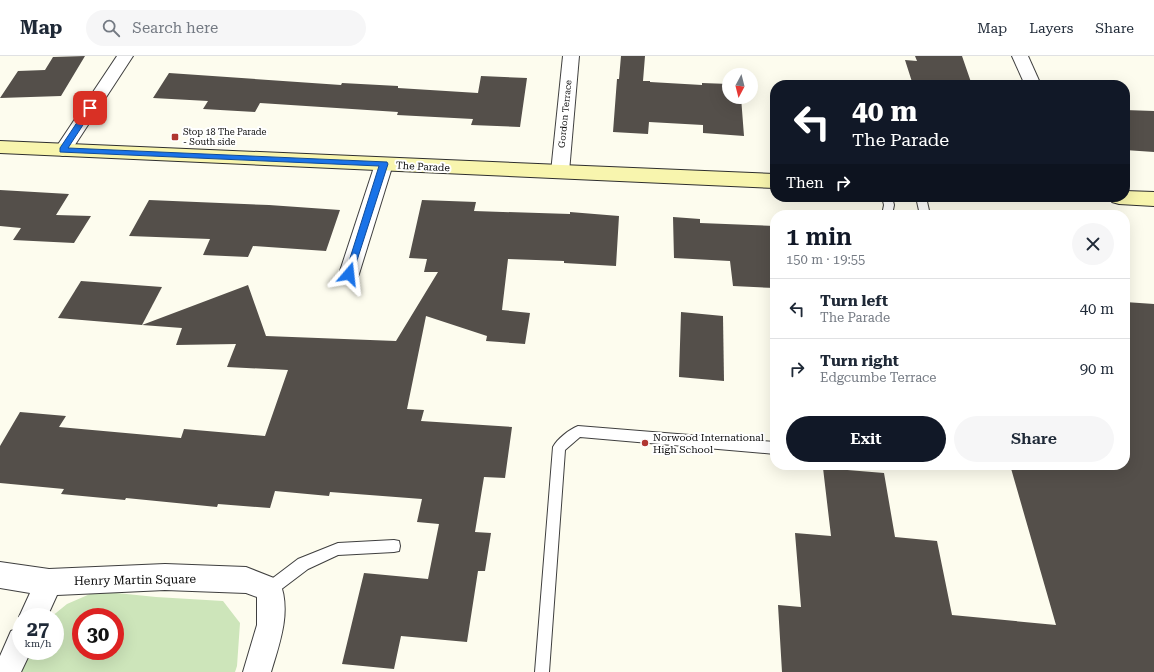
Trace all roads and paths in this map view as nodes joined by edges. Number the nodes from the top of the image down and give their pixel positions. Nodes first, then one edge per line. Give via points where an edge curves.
1 (125, 56) edge
2 (571, 56) edge
3 (1020, 56) edge
4 (1031, 80) edge
5 (0, 148) edge
6 (62, 150) junction
7 (384, 164) junction
8 (560, 172) junction
9 (770, 181) edge
10 (1130, 197) edge
11 (1154, 198) edge
12 (349, 274) dead end
13 (770, 448) edge
14 (394, 546) dead end
15 (0, 575) edge
16 (49, 582) junction
17 (270, 589) junction
18 (37, 608) edge
19 (12, 660) edge
20 (6, 672) edge
21 (257, 672) edge
22 (542, 672) edge

1 - 6 street
2 - 8 street, Gordon Terrace
3 - 4 street
5 - 6 main road, The Parade
6 - 7 main road, The Parade
7 - 8 main road, The Parade
7 - 12 street
8 - 9 main road, The Parade
10 - 11 main road
13 - 22 lane via 578,431 559,447
14 - 17 lane via 338,549 303,564
15 - 16 street, Henry Martin Square
16 - 17 street, Henry Martin Square via 165,577 246,580
16 - 18 street
17 - 21 street via 271,625
19 - 20 street

